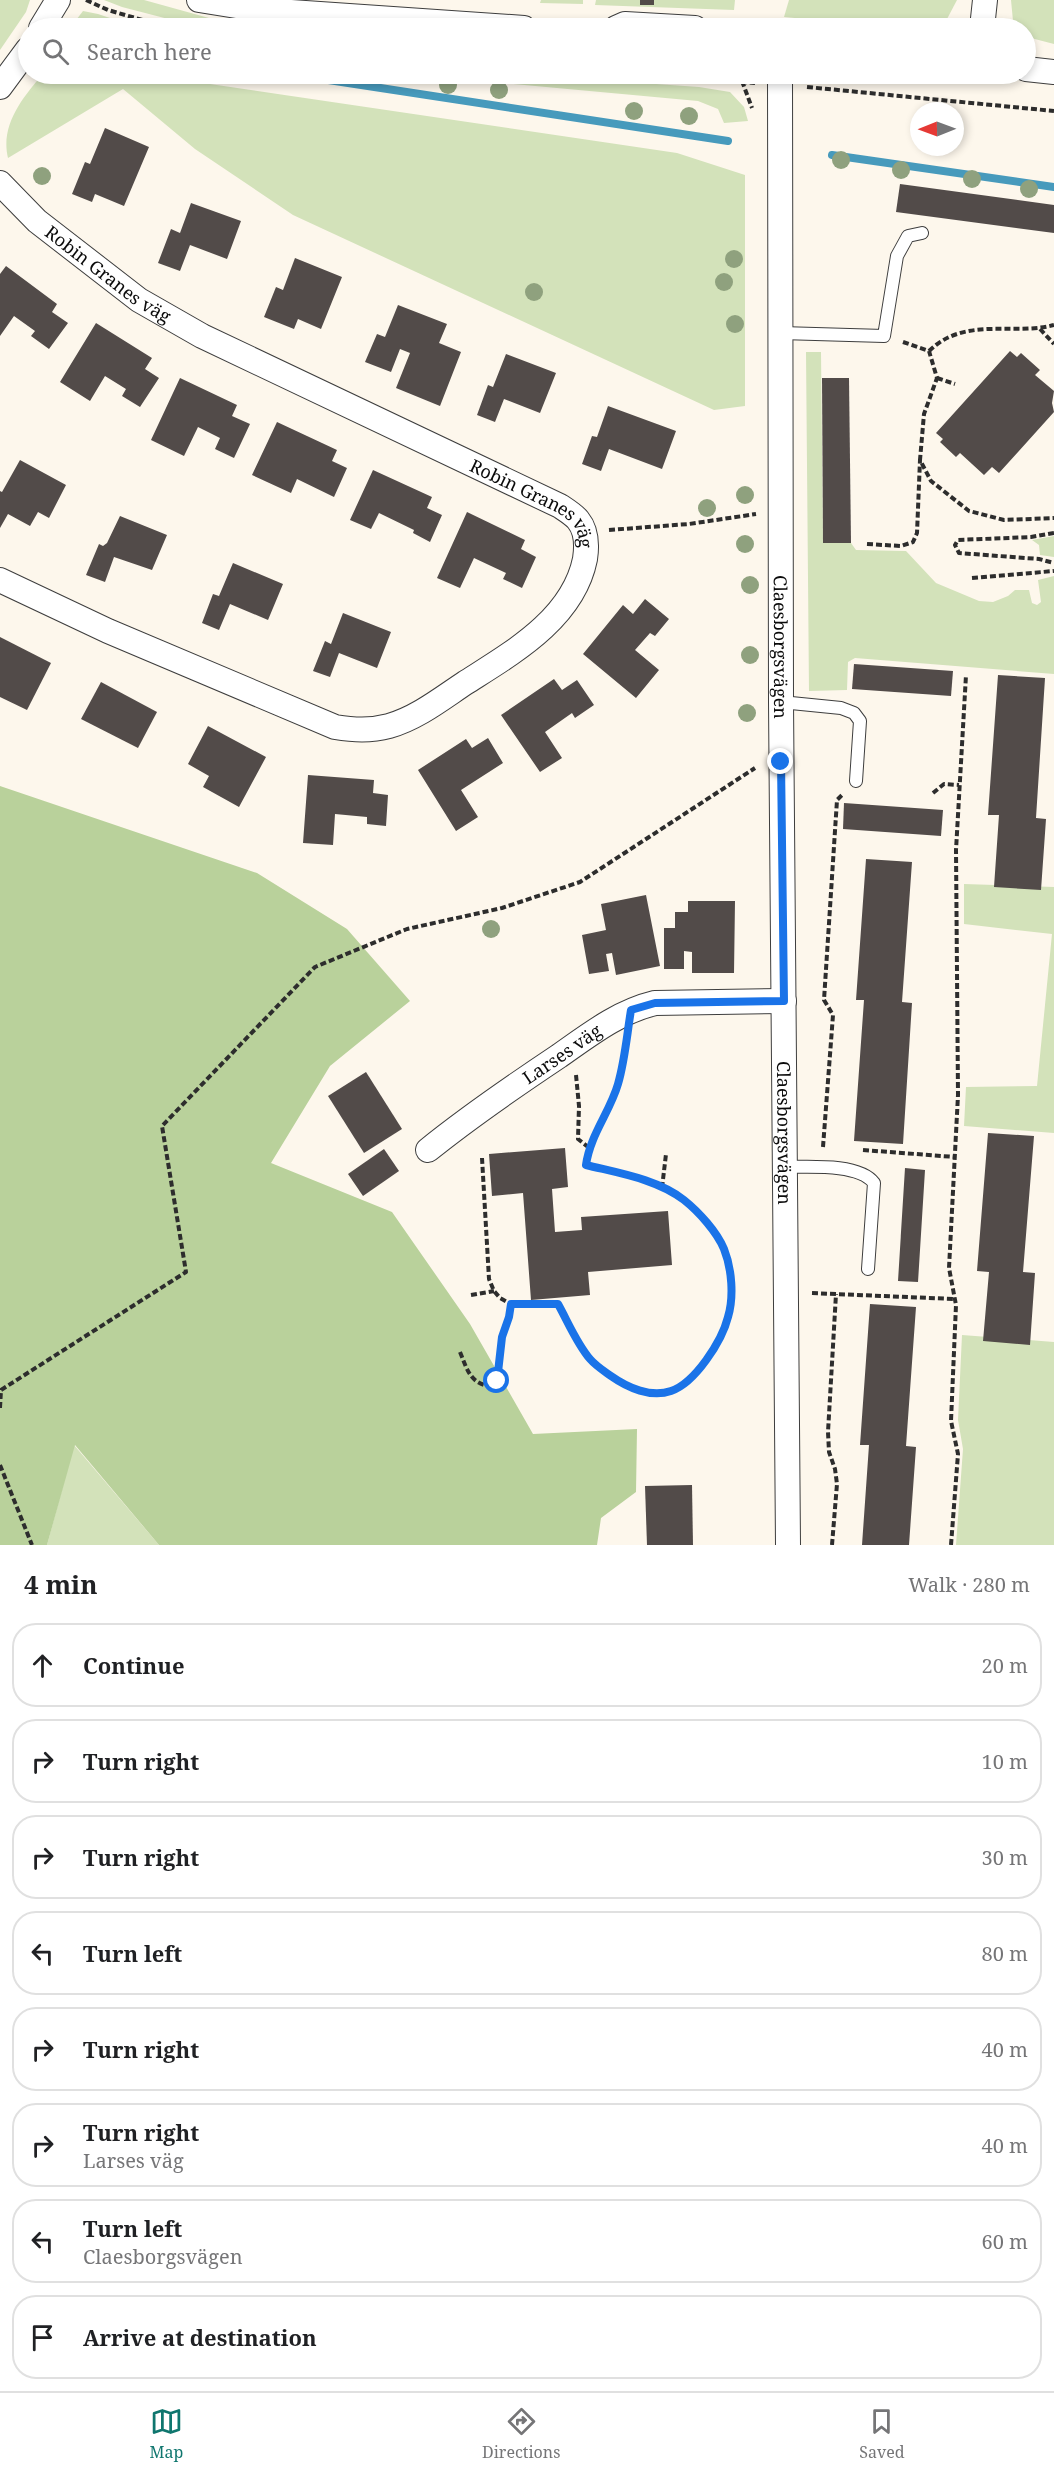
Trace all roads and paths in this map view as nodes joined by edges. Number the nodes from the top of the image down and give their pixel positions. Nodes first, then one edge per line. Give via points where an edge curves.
1 (58, 0) edge
2 (86, 0) edge
3 (199, 0) edge
4 (985, 0) edge
5 (47, 18) edge
6 (136, 18) edge
7 (385, 18) edge
8 (983, 18) edge
9 (18, 63) edge
10 (1036, 70) edge
11 (1054, 72) edge
12 (780, 84) edge
13 (0, 87) edge
14 (812, 87) dead end
15 (1054, 111) edge
16 (0, 183) edge
17 (922, 233) dead end
18 (1054, 325) edge
19 (1040, 329) junction
20 (781, 333) junction
21 (884, 336) junction
22 (1054, 344) edge
23 (929, 351) junction
24 (937, 378) junction
25 (955, 384) dead end
26 (920, 460) junction
27 (763, 513) dead end
28 (1054, 518) edge
29 (609, 530) dead end
30 (1054, 533) edge
31 (867, 544) dead end
32 (1054, 563) edge
33 (1054, 571) edge
34 (972, 578) dead end
35 (0, 580) edge
36 (966, 675) dead end
37 (781, 702) junction
38 (764, 762) dead end
39 (856, 781) joint
40 (959, 784) junction
41 (933, 793) dead end
42 (784, 1001) junction
43 (631, 1010) junction
44 (573, 1046) junction
45 (588, 1147) junction
46 (823, 1147) junction
47 (834, 1148) dead end
48 (428, 1150) dead end
49 (855, 1150) dead end
50 (666, 1154) dead end
51 (955, 1157) junction
52 (482, 1158) dead end
53 (784, 1167) junction
54 (815, 1167) junction
55 (662, 1188) junction
56 (868, 1269) dead end
57 (494, 1291) junction
58 (787, 1292) junction
59 (471, 1294) dead end
60 (836, 1294) junction
61 (955, 1299) junction
62 (511, 1304) junction
63 (460, 1352) dead end
64 (0, 1408) edge
65 (0, 1465) edge
66 (32, 1545) edge
67 (788, 1545) edge
68 (832, 1545) edge
69 (951, 1545) edge

1 - 5 street
2 - 6 path
3 - 7 street
4 - 8 street
9 - 13 street
10 - 11 street
12 - 20 street, Claesborgsvägen
14 - 15 path
16 - 35 street, Robin Granes väg via 37,220 139,300 202,336 560,506 579,520 588,543 583,568 571,594 531,639 415,715 389,726 359,731 335,727 108,631
17 - 21 lane via 908,236 897,256
18 - 19 path
19 - 22 path
19 - 23 path via 985,328 939,341
20 - 21 lane
20 - 37 street, Claesborgsvägen
21 - 23 path
23 - 24 path
24 - 25 path
24 - 26 path via 924,414
26 - 28 path via 931,481 969,511 1004,520
26 - 31 path via 917,534 913,542 901,546
27 - 29 path
30 - 32 path via 958,540 955,545 959,553
33 - 34 path
36 - 40 path
37 - 39 lane via 841,708 854,713 860,721
37 - 42 street, Claesborgsvägen
38 - 64 path via 580,882 502,908 407,929 315,967 162,1126 186,1272 1,1390
39 - 46 path via 837,800 824,1000 833,1015
40 - 41 path via 945,784
40 - 51 path
42 - 43 street, Larses väg via 655,1003
42 - 53 street, Claesborgsvägen
43 - 44 street, Larses väg
43 - 45 path via 618,1083
44 - 45 path via 578,1139
44 - 48 street, Larses väg via 478,1110
45 - 55 path via 586,1165
46 - 47 path
46 - 54 path
49 - 51 path
50 - 55 path
51 - 61 path via 949,1268
52 - 57 path via 489,1279
53 - 54 lane
53 - 58 street, Claesborgsvägen
54 - 56 lane via 850,1170 868,1175 874,1183
55 - 62 path via 684,1200 712,1229 729,1267 728,1317 703,1366 688,1380 673,1391 660,1393 620,1383 590,1359 558,1304
57 - 59 path
57 - 62 path
58 - 60 path
58 - 67 street, Claesborgsvägen
60 - 61 path
60 - 68 path via 828,1432 837,1484
61 - 69 path via 951,1421 958,1454
62 - 63 path via 497,1381 489,1386 479,1384 470,1375
65 - 66 path

